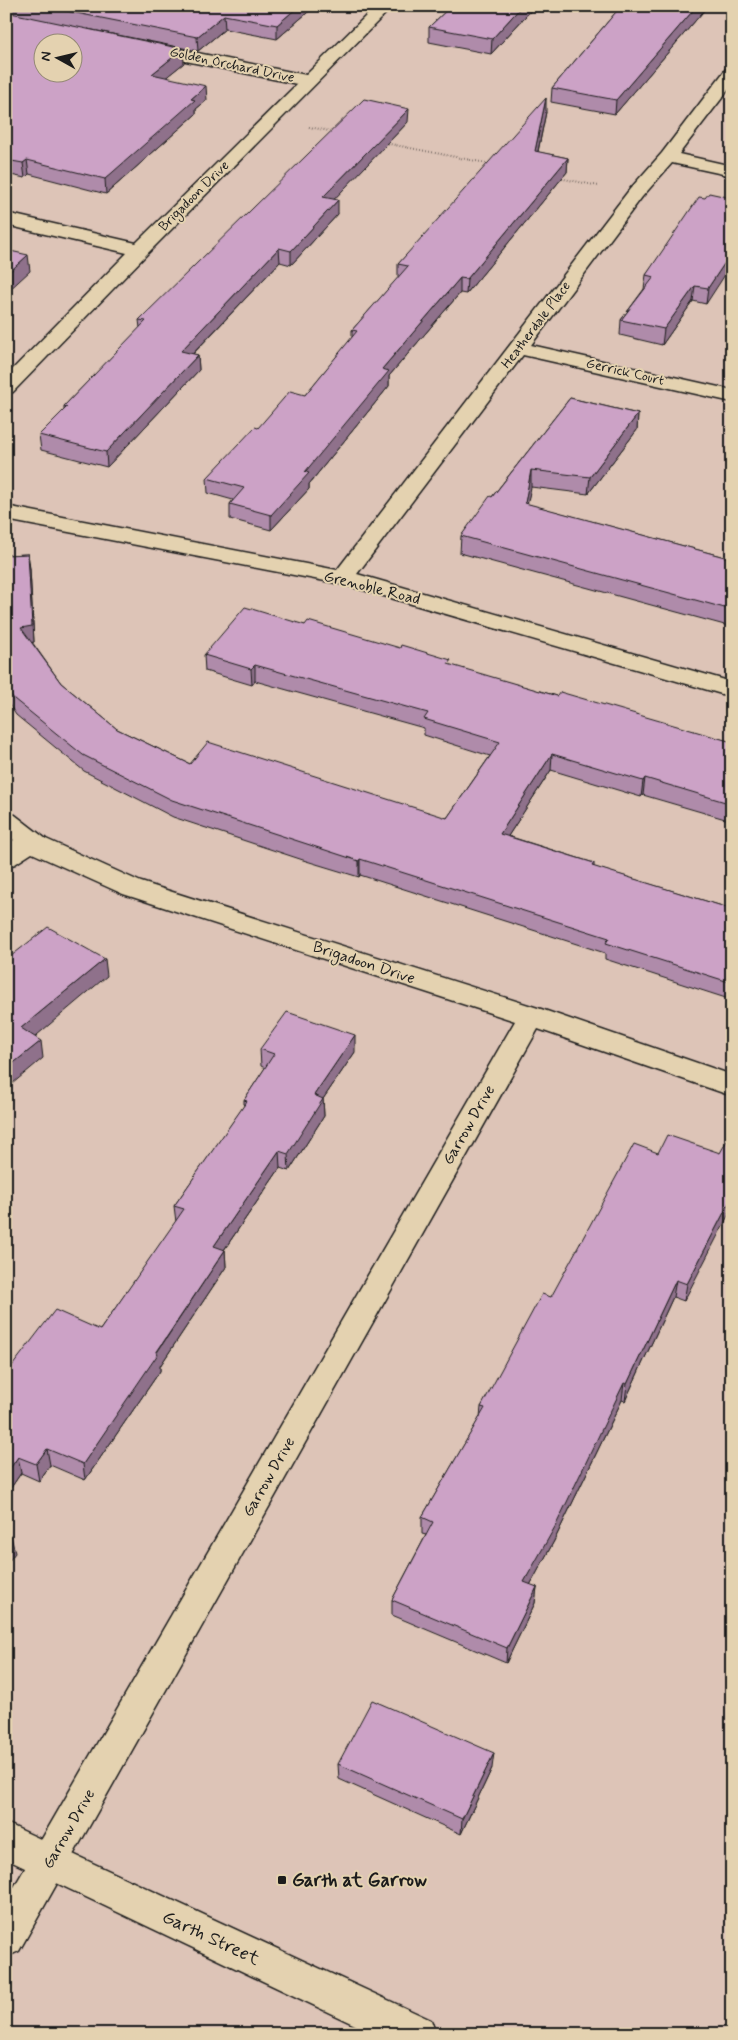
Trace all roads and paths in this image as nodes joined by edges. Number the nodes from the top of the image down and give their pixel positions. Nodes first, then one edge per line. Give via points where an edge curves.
1 (385, 6) edge
2 (130, 44) edge
3 (732, 73) edge
4 (310, 81) junction
5 (272, 120) junction
6 (342, 134) edge
7 (381, 142) edge
8 (668, 157) junction
9 (496, 165) edge
10 (732, 170) edge
11 (554, 177) edge
12 (636, 193) junction
13 (6, 219) edge
14 (140, 250) junction
15 (518, 348) junction
16 (6, 388) edge
17 (732, 396) edge
18 (6, 513) edge
19 (343, 578) junction
20 (732, 690) edge
21 (6, 821) edge
22 (32, 840) junction
23 (6, 858) edge
24 (530, 1016) junction
25 (732, 1086) edge
26 (6, 1840) edge
27 (51, 1861) junction
28 (6, 1938) edge
29 (416, 2034) edge

1 - 4 street, Brigadoon Drive
2 - 4 street, Golden Orchard Drive
3 - 8 street, Heatherdale Place
4 - 5 street, Brigadoon Drive
5 - 6 path
5 - 14 street, Brigadoon Drive
7 - 9 path
8 - 10 street
8 - 12 street, Heatherdale Place
11 - 12 path
12 - 15 street, Heatherdale Place
13 - 14 street
14 - 16 street, Brigadoon Drive
15 - 17 street, Gerrick Court
15 - 19 street, Heatherdale Place
18 - 19 street, Grenoble Road
19 - 20 street, Grenoble Road
21 - 22 street, Brigadoon Drive
22 - 23 street
22 - 24 street, Brigadoon Drive via 102,875 162,899
24 - 25 street, Brigadoon Drive
24 - 27 street, Garrow Drive
26 - 27 street, Garth Street
27 - 28 street, Garrow Drive
27 - 29 street, Garth Street

